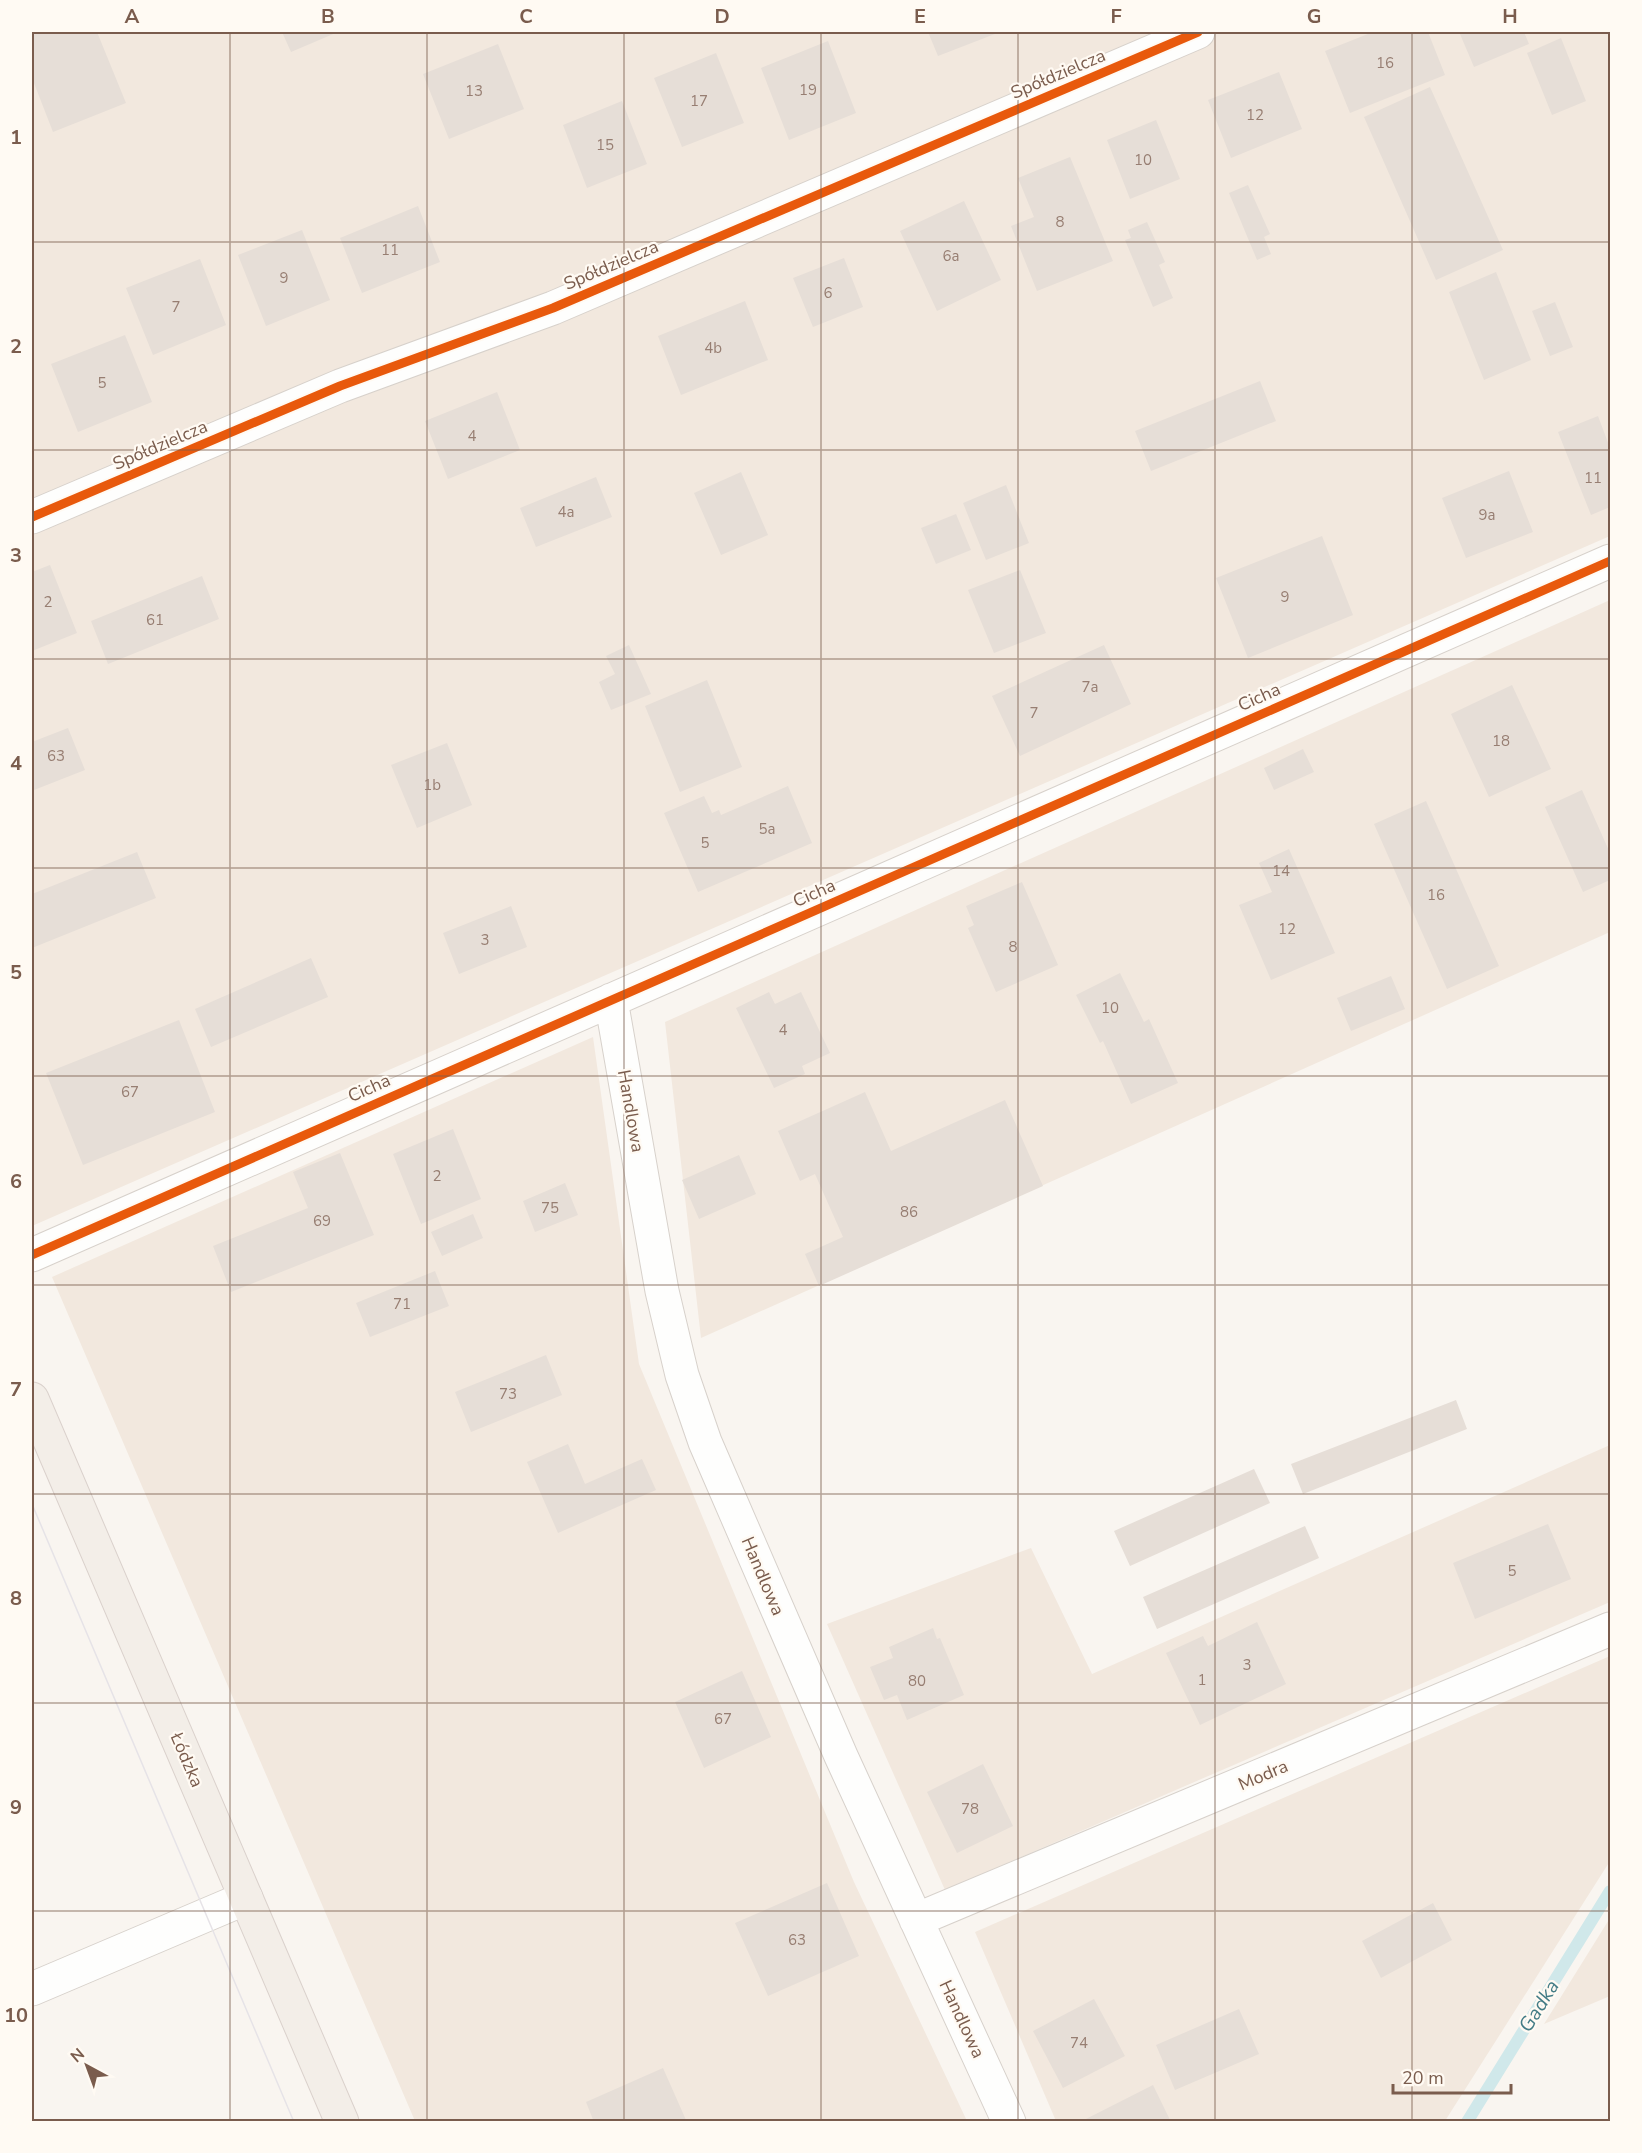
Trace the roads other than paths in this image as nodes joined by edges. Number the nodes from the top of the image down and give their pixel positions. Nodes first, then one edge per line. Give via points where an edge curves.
1 (1198, 32) edge
2 (32, 517) edge
3 (1611, 561) edge
4 (611, 1000) junction
5 (32, 1255) edge
6 (32, 1399) edge
7 (1611, 1629) edge
8 (246, 1898) junction
9 (916, 1920) junction
10 (32, 1989) edge
11 (342, 2121) edge
12 (1009, 2121) edge

1 - 2 street, Spółdzielcza via 553,308 340,386
3 - 4 street, Cicha
4 - 5 street, Cicha
4 - 9 street, Handlowa via 663,1291 682,1374 705,1442
6 - 8 main road, Łódzka
7 - 9 street, Modra
8 - 10 street
8 - 11 main road, Łódzka
9 - 12 street, Handlowa

